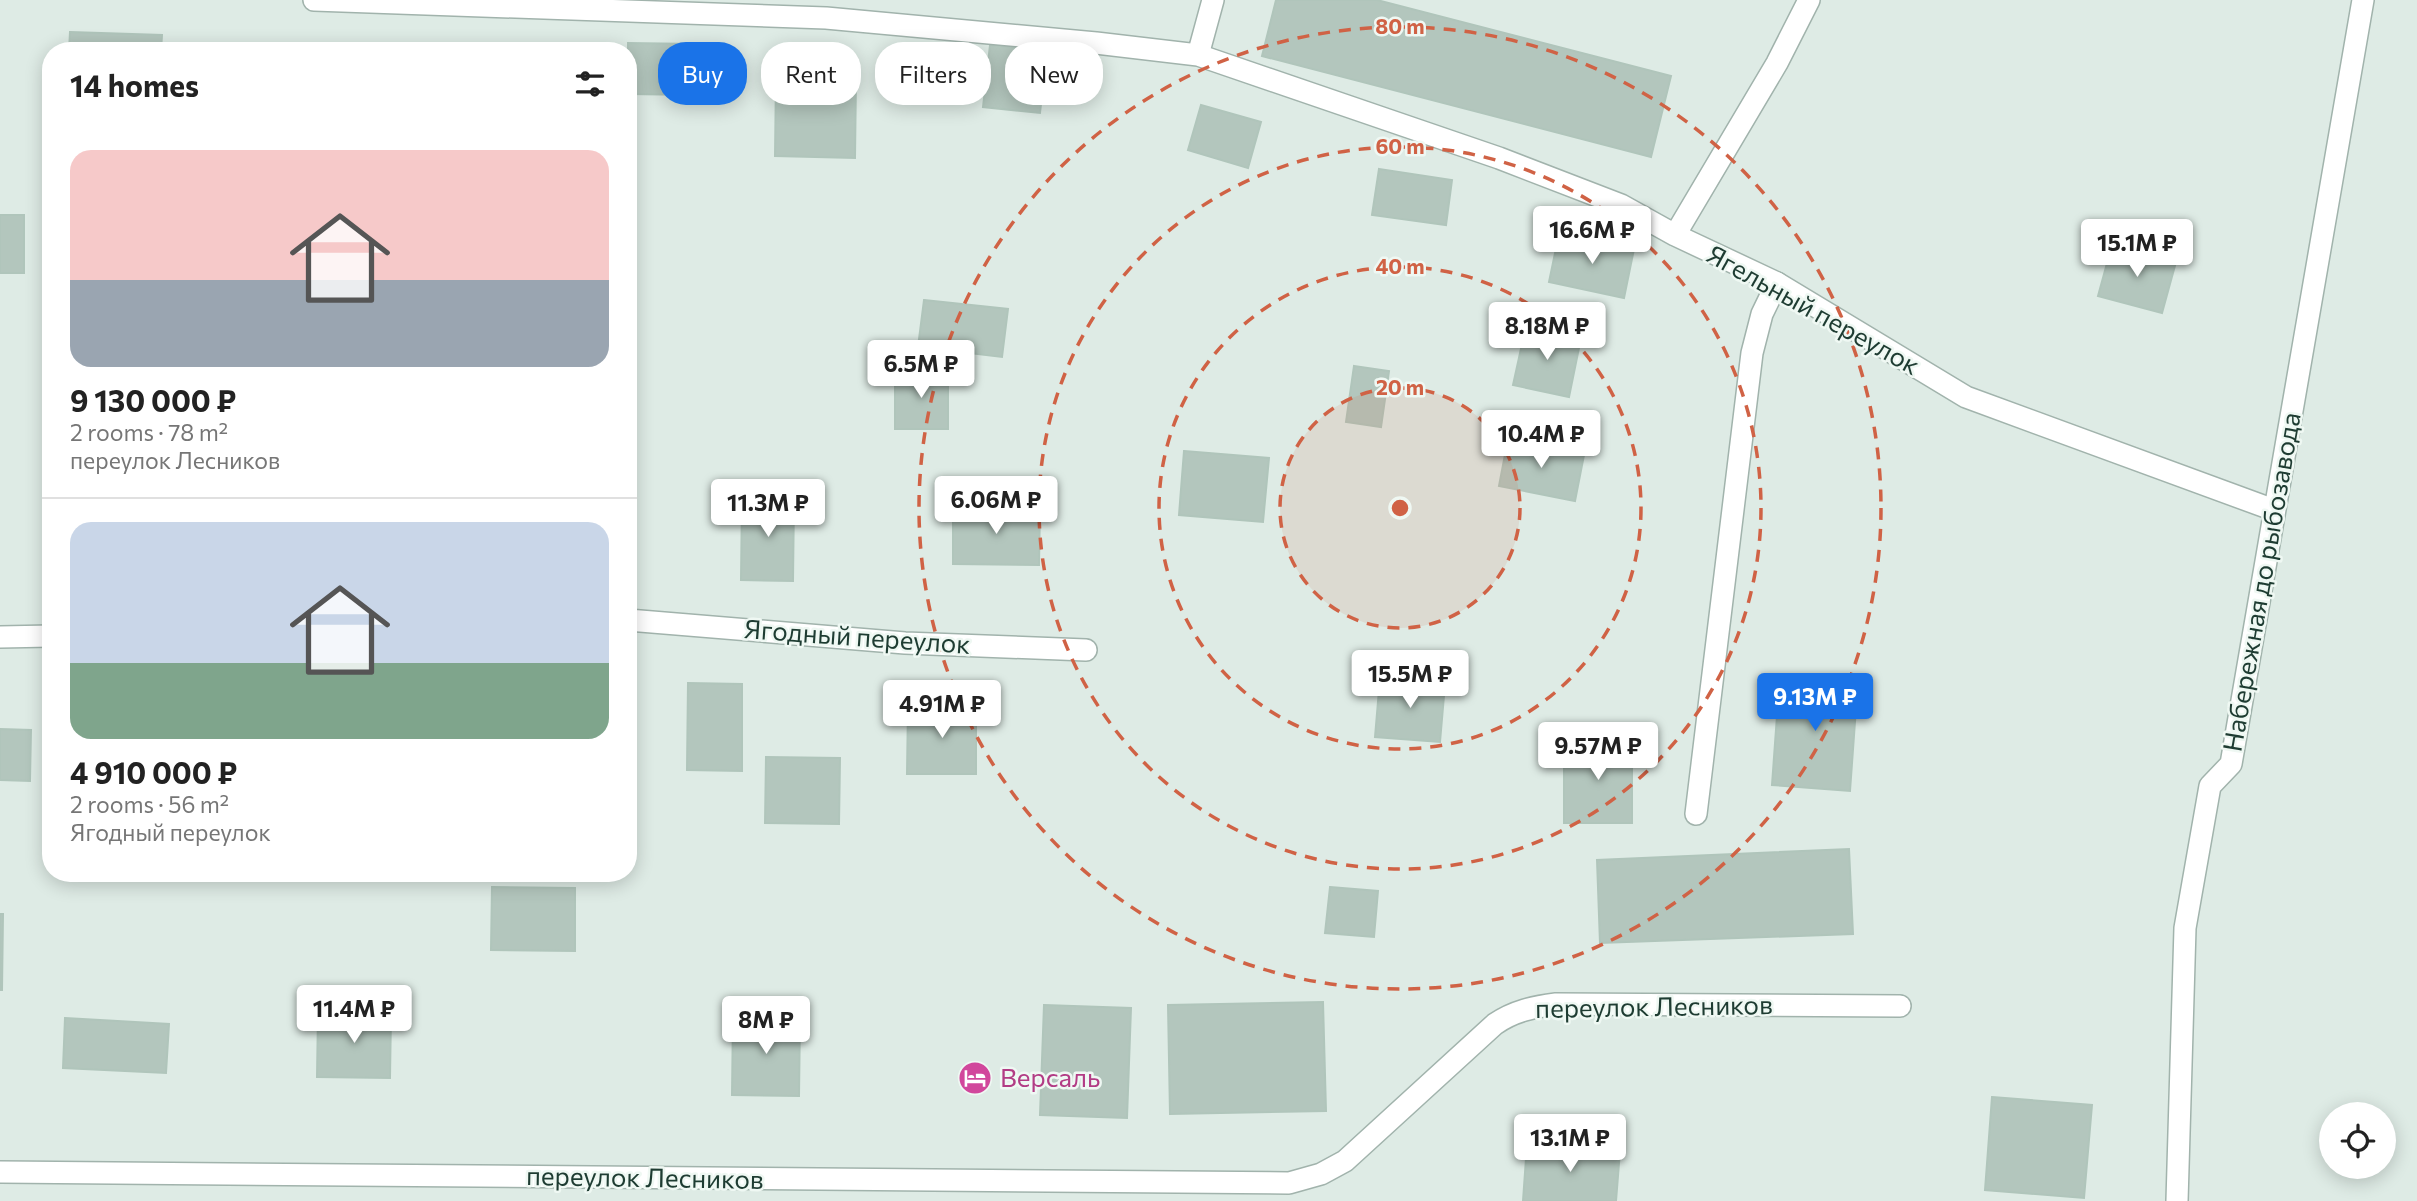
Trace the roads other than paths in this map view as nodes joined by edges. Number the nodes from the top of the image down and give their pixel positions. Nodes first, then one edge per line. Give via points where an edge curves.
1 (314, 0) edge
2 (1213, 0) edge
3 (1809, 0) edge
4 (2363, 0) edge
5 (827, 9) edge
6 (1198, 55) junction
7 (1675, 235) junction
8 (1777, 284) junction
9 (2274, 510) junction
10 (637, 622) edge
11 (42, 636) edge
12 (0, 638) edge
13 (1086, 650) dead end
14 (1696, 814) dead end
15 (1900, 1006) dead end
16 (0, 1172) edge
17 (1140, 1192) edge
18 (2177, 1201) edge

1 - 5 street, Ягельный переулок
2 - 6 street
3 - 7 street
4 - 9 street, Набережная до рыбозавода
5 - 6 street, Ягельный переулок
6 - 7 street, Ягельный переулок via 1499,158 1621,205
7 - 8 street, Ягельный переулок
8 - 9 street, Ягельный переулок via 1966,397
8 - 14 street via 1762,314 1752,353
9 - 18 street, Набережная до рыбозавода via 2231,764 2210,786 2185,929
10 - 13 street, Ягодный переулок via 905,643
11 - 12 street
15 - 17 street, переулок Лесников via 1535,1006 1495,1024 1345,1161 1321,1174 1289,1183
16 - 17 street, переулок Лесников

